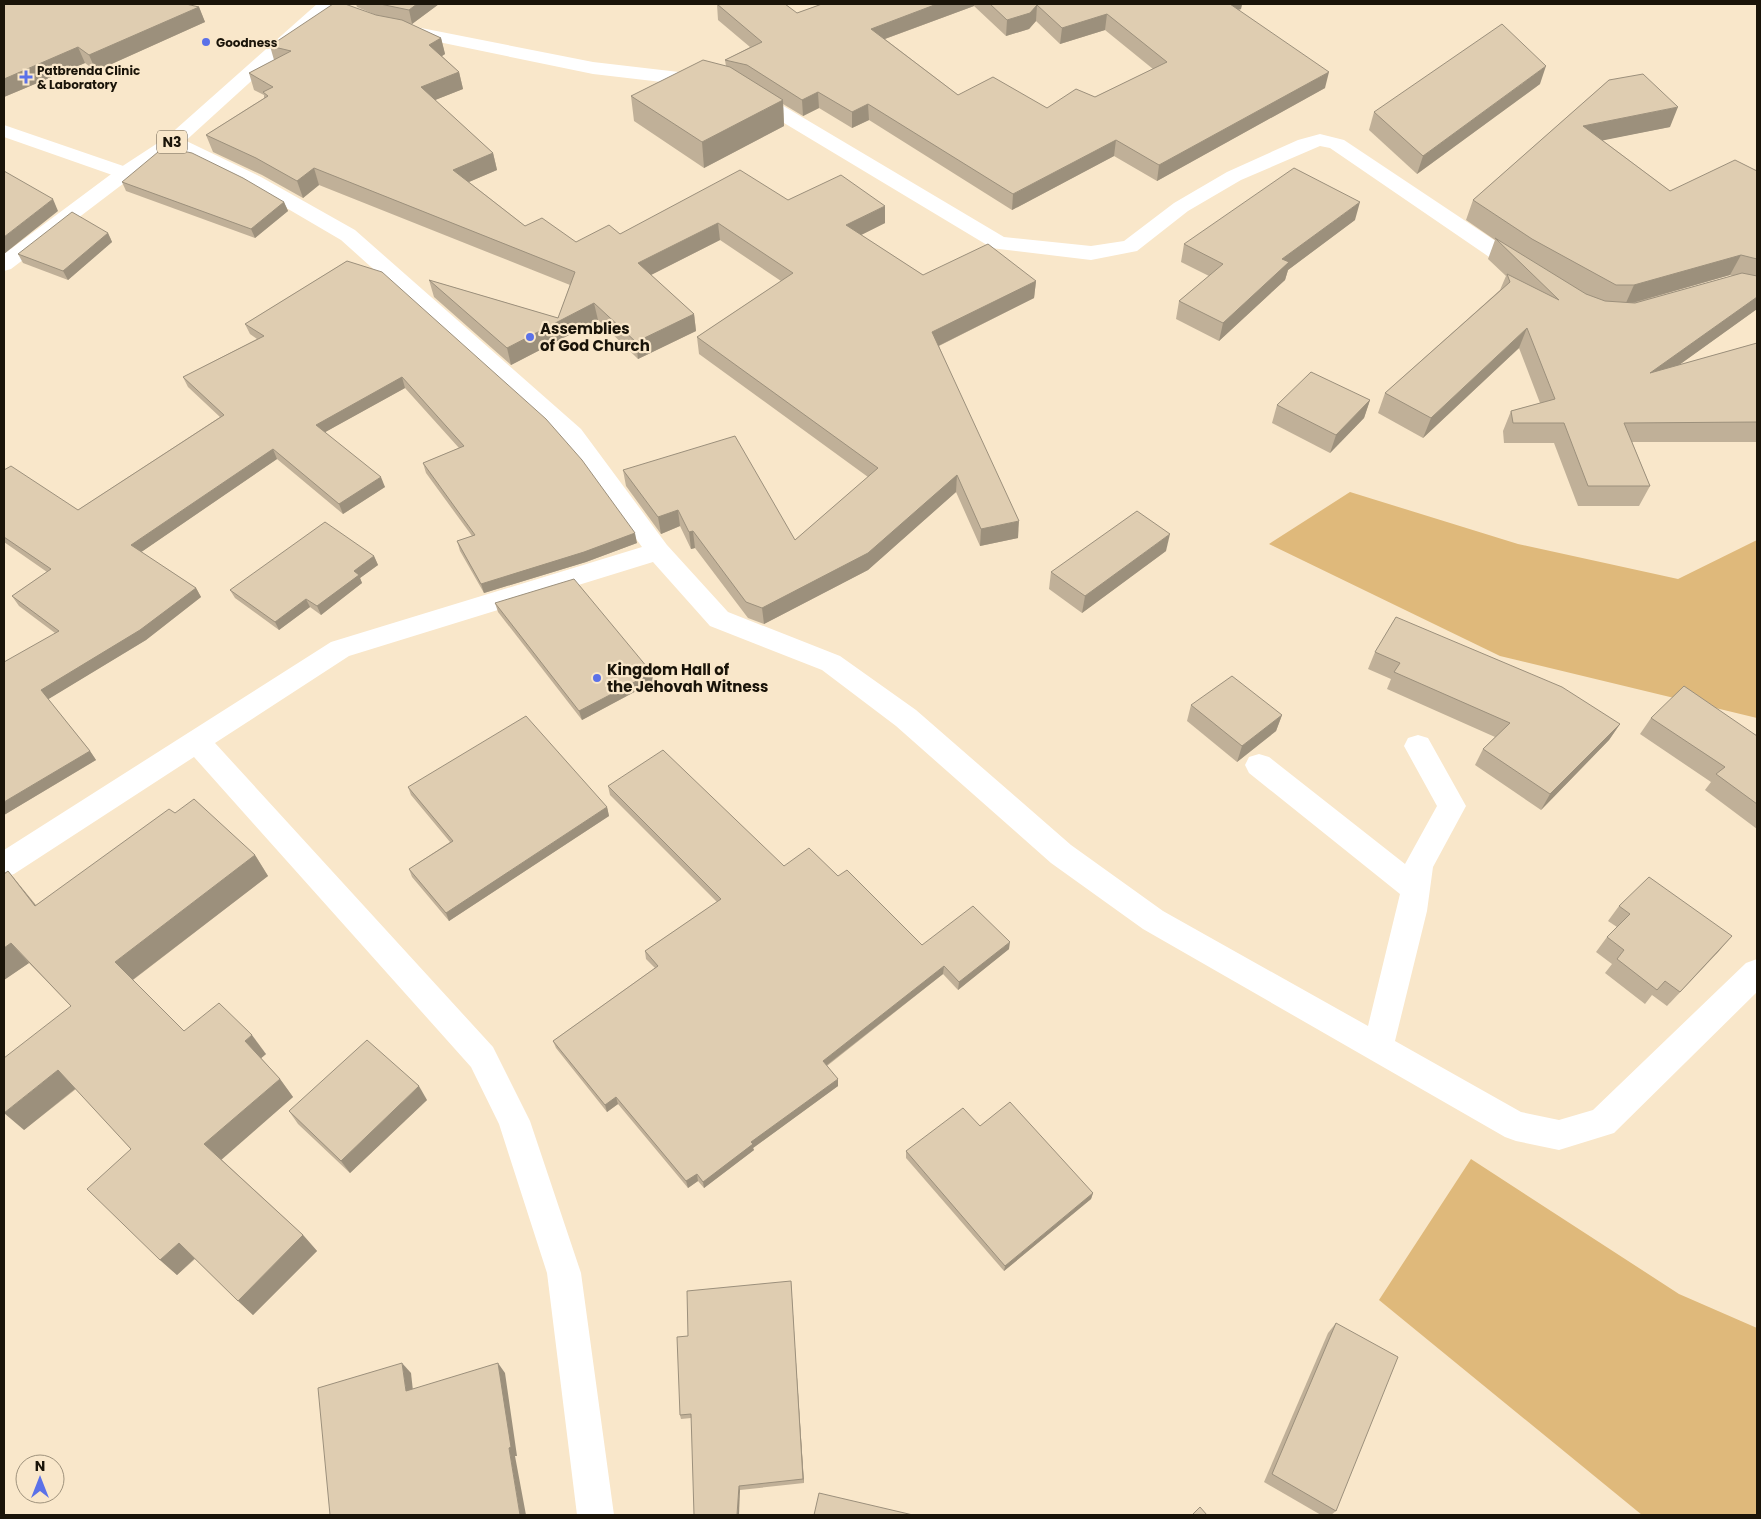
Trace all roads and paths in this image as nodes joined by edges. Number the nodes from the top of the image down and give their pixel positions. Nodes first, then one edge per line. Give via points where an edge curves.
1 (334, 6) edge
2 (381, 25) edge
3 (4, 131) edge
4 (174, 141) junction
5 (125, 173) junction
6 (4, 264) edge
7 (1540, 280) edge
8 (658, 551) junction
9 (196, 741) junction
10 (1418, 746) dead end
11 (1259, 765) dead end
12 (4, 865) edge
13 (1415, 889) junction
14 (1757, 972) edge
15 (1378, 1047) junction
16 (595, 1515) edge

1 - 4 street, N3
2 - 7 street via 593,68 706,78 731,85 999,244 1091,253 1130,246 1181,207 1234,176 1320,140 1337,144
3 - 5 street
4 - 5 street, N3
4 - 8 street via 254,181 348,235 573,435
5 - 6 street, N3
8 - 9 street via 340,648
8 - 15 street via 719,619 831,663 906,718 1061,854 1153,920
9 - 12 street
9 - 16 street via 482,1057 514,1121 564,1273
10 - 13 street via 1452,806 1418,866
11 - 13 street
13 - 15 street
14 - 15 street via 1603,1122 1559,1135 1516,1126

